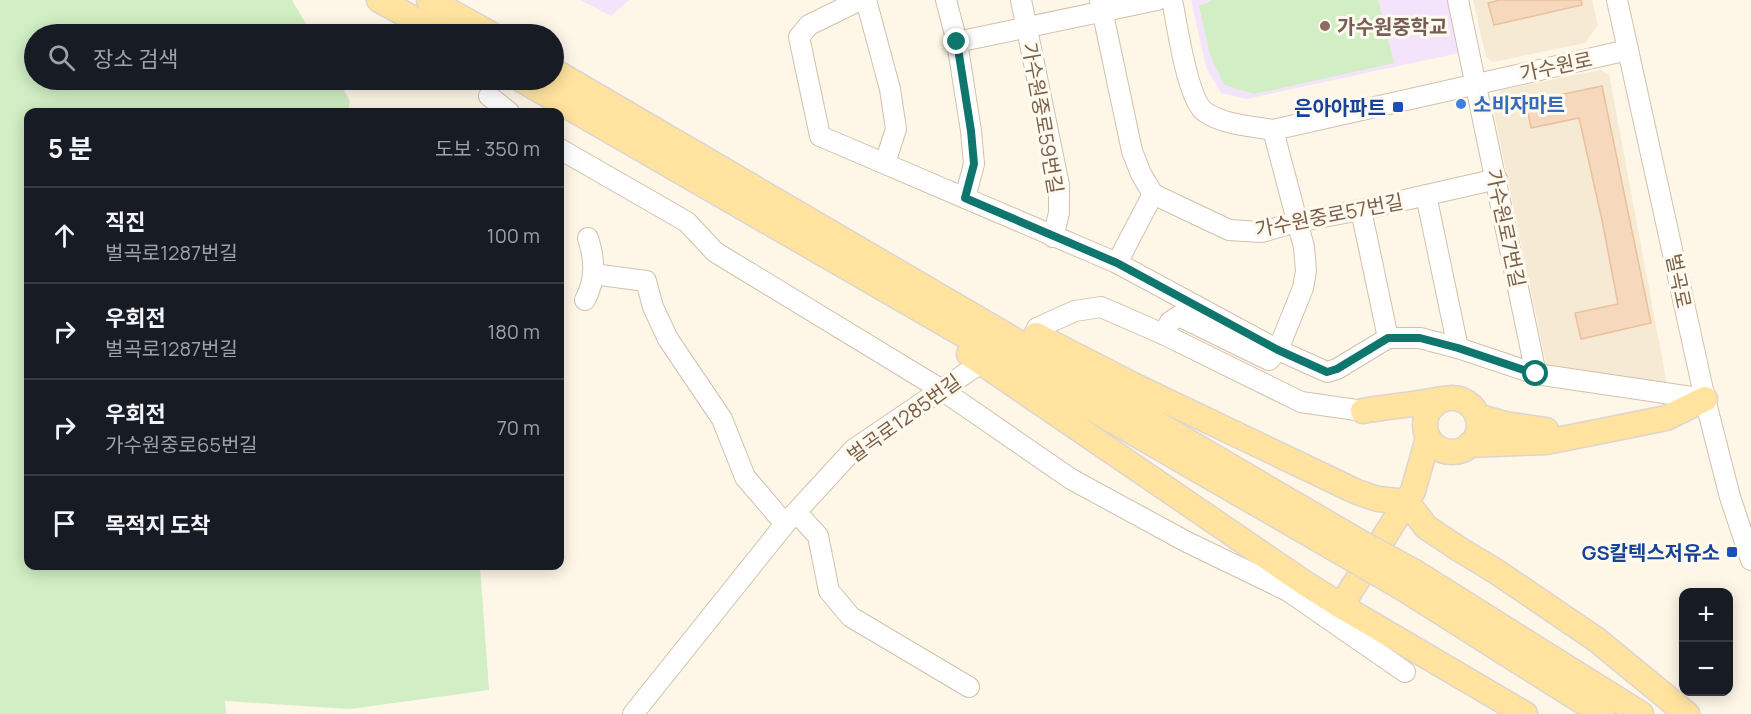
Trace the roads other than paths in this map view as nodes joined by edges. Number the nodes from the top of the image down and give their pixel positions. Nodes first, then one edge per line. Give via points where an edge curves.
1 (379, 0) edge
2 (429, 0) edge
3 (860, 0) edge
4 (866, 0) edge
5 (946, 0) edge
6 (1021, 0) edge
7 (1157, 0) edge
8 (1172, 0) edge
9 (1458, 0) edge
10 (1617, 0) edge
11 (1101, 6) edge
12 (423, 24) edge
13 (473, 24) edge
14 (1027, 27) junction
15 (957, 42) junction
16 (1628, 50) junction
17 (564, 77) edge
18 (1476, 83) junction
19 (539, 90) edge
20 (489, 96) dead end
21 (505, 108) edge
22 (1273, 130) junction
23 (564, 151) edge
24 (885, 163) junction
25 (1497, 179) junction
26 (1153, 194) junction
27 (1426, 195) junction
28 (965, 198) junction
29 (1361, 210) junction
30 (1296, 222) junction
31 (1053, 237) junction
32 (588, 238) dead end
33 (1117, 263) junction
34 (593, 274) junction
35 (924, 287) junction
36 (897, 296) junction
37 (585, 300) dead end
38 (1037, 328) dead end
39 (1163, 334) junction
40 (1388, 338) junction
41 (1458, 348) junction
42 (1278, 350) junction
43 (975, 367) dead end
44 (1536, 374) junction
45 (942, 390) junction
46 (1442, 399) junction
47 (1705, 399) junction
48 (1363, 411) junction
49 (1478, 416) junction
50 (1427, 435) junction
51 (1568, 437) junction
52 (1464, 448) junction
53 (1410, 496) junction
54 (790, 518) junction
55 (1353, 549) junction
56 (1751, 560) edge
57 (1407, 579) junction
58 (1341, 606) junction
59 (1405, 672) dead end
60 (969, 687) dead end
61 (633, 714) edge
62 (1525, 714) edge
63 (1602, 714) edge
64 (1641, 714) edge
65 (1687, 714) edge

1 - 12 main road
2 - 13 main road
3 - 24 street via 809,25 799,37 820,136
4 - 24 street via 890,89 896,129
5 - 15 street
6 - 14 street, 가수원중로59번길
7 - 11 street
8 - 22 street, 가수원로 via 1190,87 1203,111 1225,122
9 - 18 street, 가수원로7번길
10 - 16 street, 벌곡로
11 - 14 street
11 - 26 street via 1132,151
14 - 15 street
14 - 31 street, 가수원중로59번길 via 1059,185 1059,213
15 - 28 street via 974,164
16 - 18 street, 가수원로
16 - 47 street, 벌곡로
17 - 35 main road
18 - 22 street, 가수원로
18 - 25 street, 가수원로7번길
19 - 36 main road
20 - 21 street
22 - 30 street
23 - 45 street via 687,222 715,252
24 - 28 street
25 - 27 street, 가수원중로57번길
25 - 44 street, 가수원로7번길
26 - 30 street, 가수원중로57번길 via 1229,230 1262,231
26 - 33 street
27 - 29 street, 가수원중로57번길
27 - 41 street
28 - 31 street
29 - 30 street, 가수원중로57번길
29 - 40 street
30 - 42 street via 1306,271
31 - 33 street
32 - 34 street
33 - 42 street
34 - 37 street
34 - 54 street via 646,280 668,339 722,419 745,477
35 - 53 main road via 999,317 1357,492 1378,499
35 - 55 main road
36 - 55 main road
36 - 58 main road via 968,353
38 - 39 street via 1075,311 1101,307
39 - 42 street via 1179,316 1269,360
39 - 48 street via 1301,402
40 - 41 street via 1420,338
40 - 42 street via 1327,372
41 - 44 street
43 - 45 street, 벌곡로1285번길
44 - 47 street
45 - 54 street, 벌곡로1285번길 via 854,449
45 - 59 street via 1071,479 1287,591
46 - 48 main road
46 - 49 main road via 1460,399
46 - 50 main road via 1426,416
47 - 51 main road via 1666,418
47 - 56 street, 벌곡로
48 - 50 main road via 1407,424
49 - 51 main road
49 - 52 main road via 1478,432
50 - 52 main road via 1438,448 1451,452
50 - 53 main road
51 - 52 main road
52 - 53 main road
53 - 58 main road
53 - 65 main road via 1426,527 1598,640
54 - 60 street via 818,536 829,591 851,617
54 - 61 street, 벌곡로1285번길
55 - 57 main road, bridge
57 - 63 main road
57 - 64 main road
58 - 62 main road

